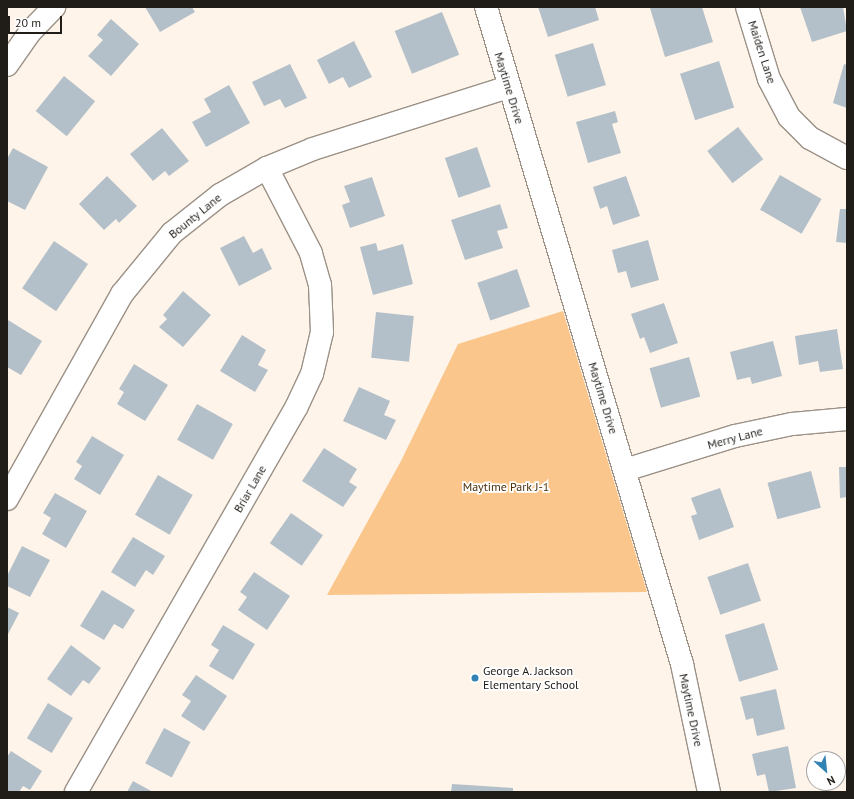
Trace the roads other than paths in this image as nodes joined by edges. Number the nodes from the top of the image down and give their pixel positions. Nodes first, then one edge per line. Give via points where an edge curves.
1 (54, 7) edge
2 (486, 7) edge
3 (748, 7) edge
4 (7, 65) edge
5 (509, 87) junction
6 (847, 158) edge
7 (267, 168) junction
8 (847, 419) edge
9 (625, 470) junction
10 (7, 499) edge
11 (76, 792) edge
12 (709, 792) edge

1 - 4 street via 30,32
2 - 5 street, Maytime Drive
3 - 6 street, Maiden Lane via 769,79 789,117 810,138
5 - 7 street, Bounty Lane via 313,149
5 - 9 street, Maytime Drive
7 - 10 street, Bounty Lane via 220,195 172,233 148,259 122,294
7 - 11 street, Briar Lane via 311,253 320,285 322,332 312,374 296,408
8 - 9 street, Merry Lane via 792,424 735,436
9 - 12 street, Maytime Drive via 682,664

